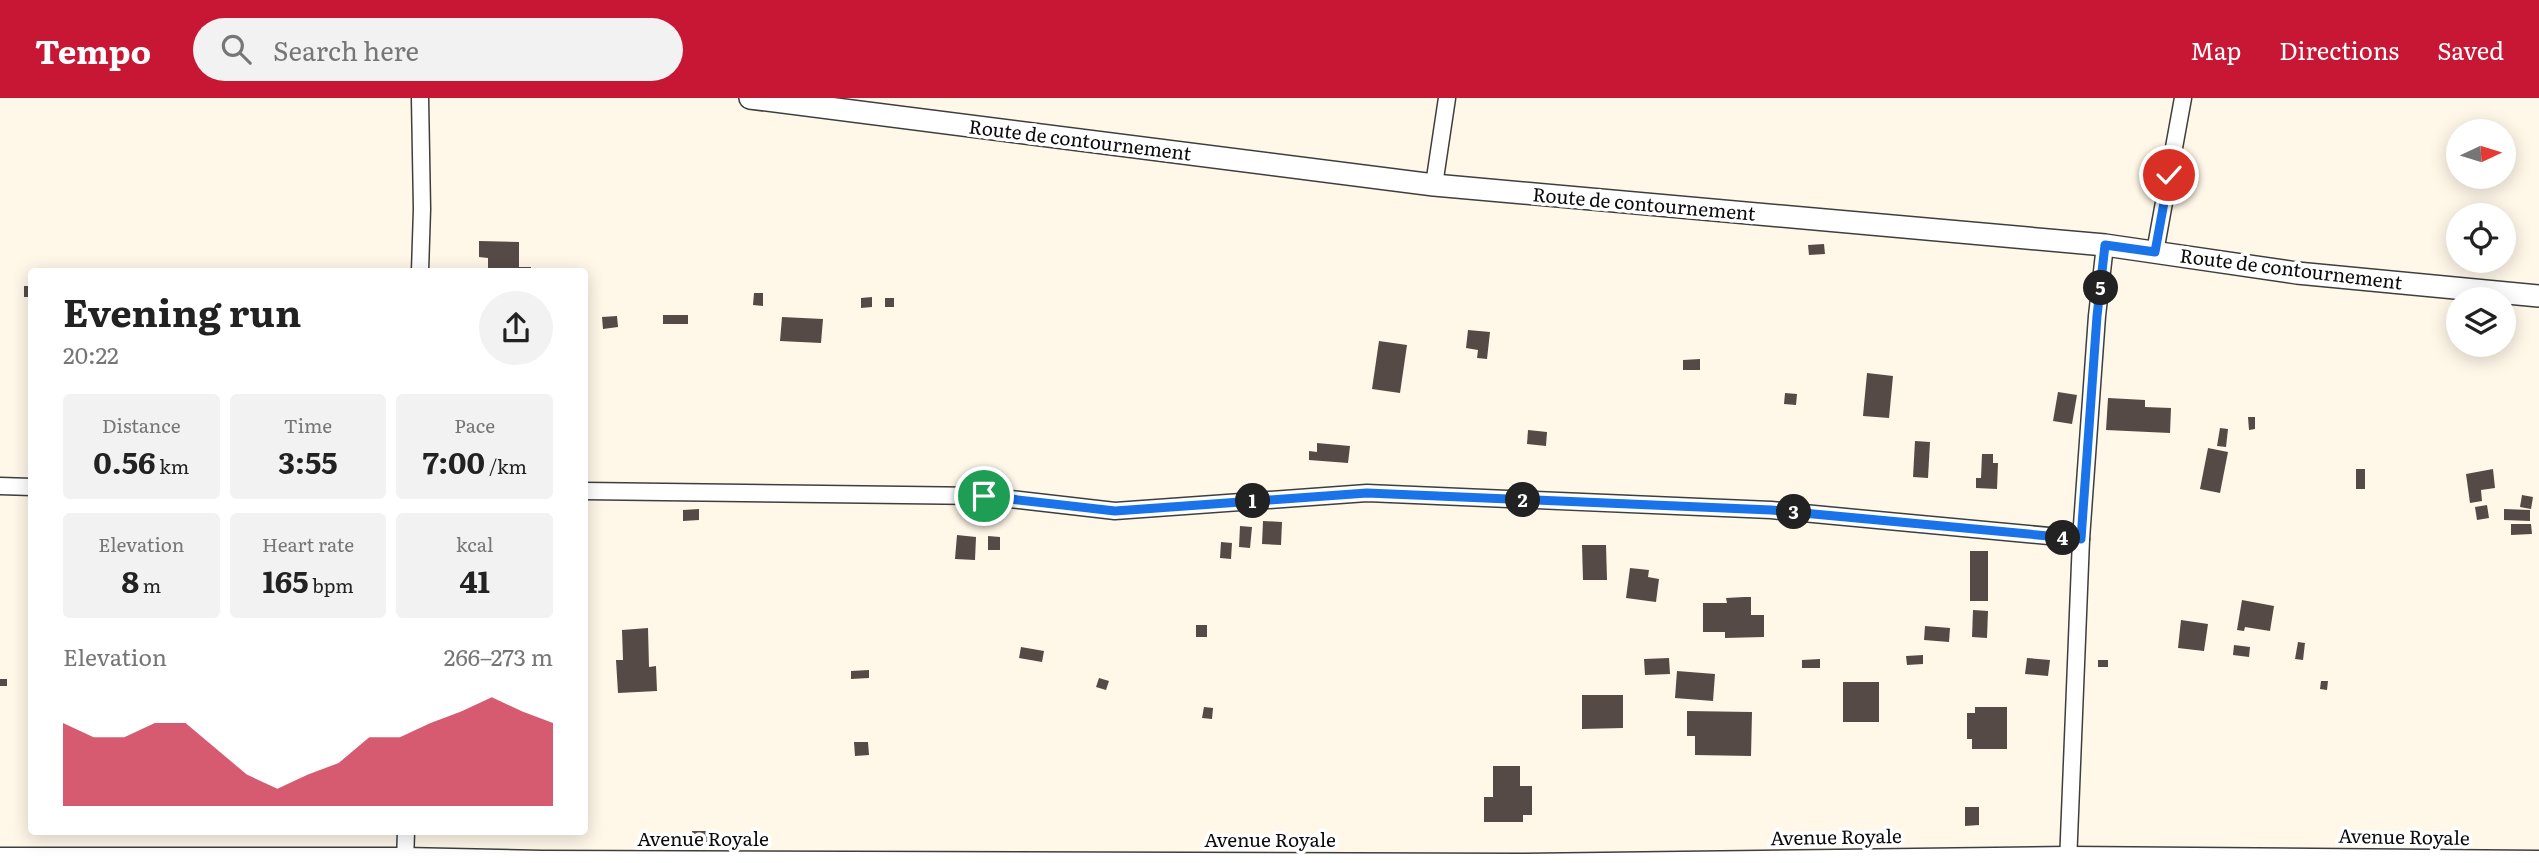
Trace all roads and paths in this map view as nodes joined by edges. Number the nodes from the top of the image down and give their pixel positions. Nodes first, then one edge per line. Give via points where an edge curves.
1 (420, 98) edge
2 (750, 98) edge
3 (1447, 98) edge
4 (2183, 98) edge
5 (1434, 185) junction
6 (2105, 245) junction
7 (2155, 252) junction
8 (420, 268) edge
9 (2539, 296) edge
10 (0, 486) edge
11 (28, 487) edge
12 (588, 491) edge
13 (2081, 539) junction
14 (406, 835) edge
15 (0, 856) edge
16 (405, 859) edge
17 (2068, 859) edge
18 (2539, 859) edge

1 - 8 street
2 - 5 street, Route de contournement
3 - 5 street
4 - 7 street
5 - 6 street, Route de contournement
6 - 7 street, Route de contournement
6 - 13 street
7 - 9 street, Route de contournement via 2297,272
10 - 11 street
12 - 13 street via 984,496 1115,511 1367,493 1771,510
13 - 17 street
14 - 16 street
15 - 16 street, Avenue Royale
16 - 17 street, Avenue Royale
17 - 18 street, Avenue Royale

